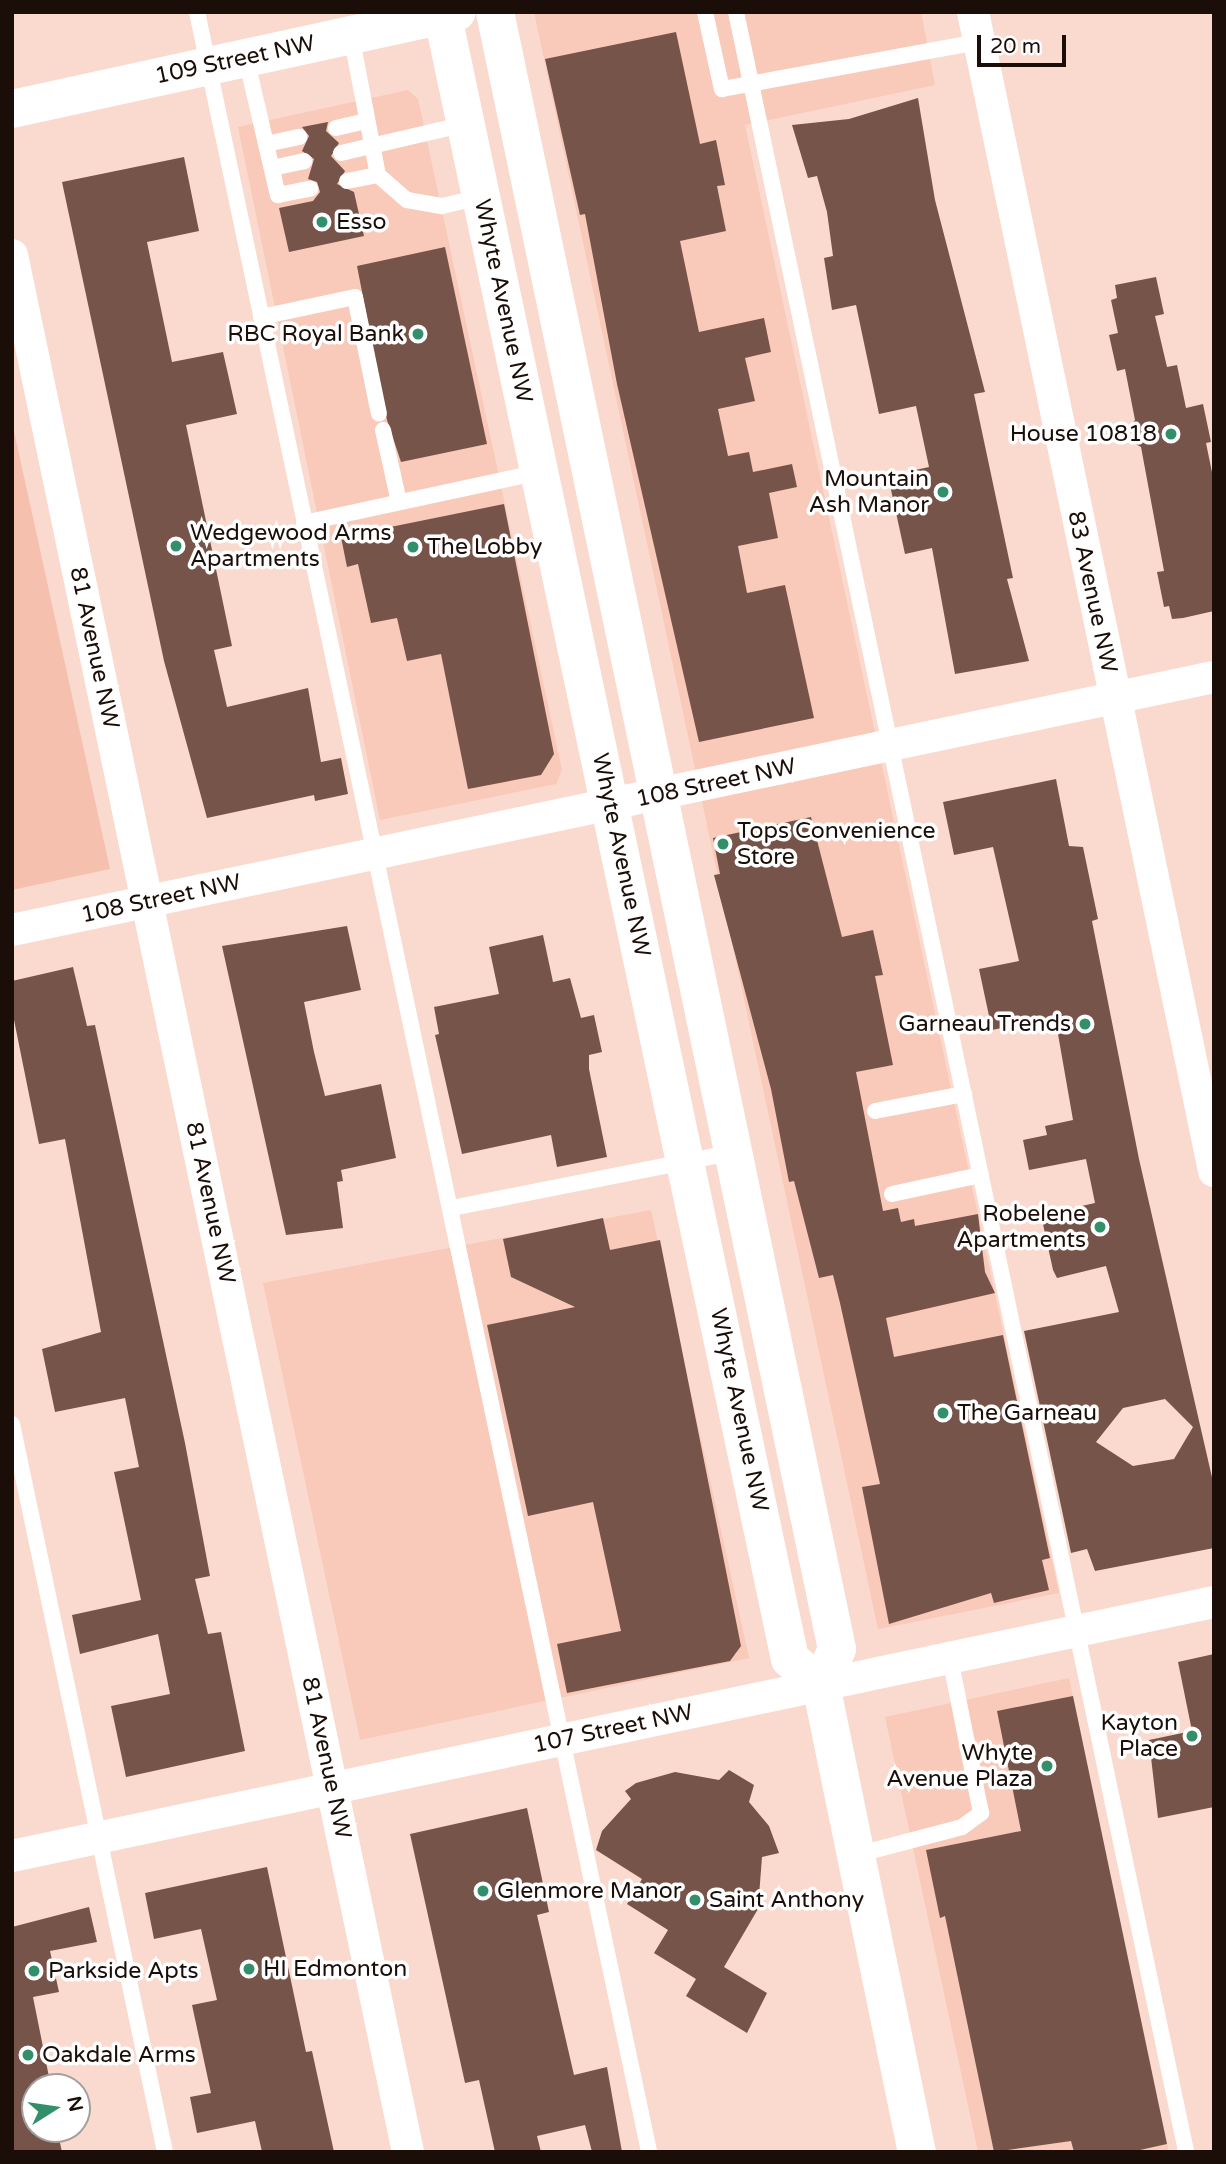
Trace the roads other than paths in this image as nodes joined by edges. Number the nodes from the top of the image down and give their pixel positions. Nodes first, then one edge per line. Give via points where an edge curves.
1 (197, 12) edge
2 (495, 12) edge
3 (705, 12) edge
4 (736, 12) edge
5 (447, 13) edge
6 (976, 27) edge
7 (351, 35) junction
8 (246, 58) junction
9 (208, 65) junction
10 (752, 83) junction
11 (12, 109) edge
12 (367, 121) junction
13 (466, 124) junction
14 (336, 128) dead end
15 (299, 137) dead end
16 (266, 144) junction
17 (372, 146) junction
18 (341, 153) dead end
19 (304, 161) dead end
20 (272, 168) junction
21 (378, 175) junction
22 (347, 181) dead end
23 (310, 189) dead end
24 (481, 197) junction
25 (12, 255) edge
26 (261, 317) junction
27 (380, 414) dead end
28 (383, 430) dead end
29 (539, 472) junction
30 (399, 502) junction
31 (304, 523) junction
32 (1214, 677) edge
33 (1114, 699) junction
34 (890, 746) junction
35 (655, 796) junction
36 (611, 806) junction
37 (377, 854) junction
38 (146, 902) junction
39 (12, 930) edge
40 (964, 1094) junction
41 (875, 1111) dead end
42 (731, 1153) junction
43 (686, 1163) junction
44 (1214, 1171) edge
45 (981, 1175) junction
46 (892, 1194) dead end
47 (452, 1208) junction
48 (12, 1424) edge
49 (1214, 1602) edge
50 (1079, 1631) junction
51 (950, 1658) junction
52 (821, 1685) junction
53 (562, 1740) junction
54 (332, 1788) junction
55 (98, 1838) junction
56 (856, 1855) junction
57 (12, 1856) edge
58 (165, 2152) edge
59 (408, 2152) edge
60 (649, 2152) edge
61 (917, 2152) edge
62 (1186, 2152) edge

1 - 9 lane
2 - 35 main road, Whyte Avenue NW
3 - 10 lane via 722,89
4 - 10 lane
5 - 7 main road, 109 Street NW
5 - 13 main road, Whyte Avenue NW
6 - 10 lane
6 - 33 street, 83 Avenue NW
7 - 8 main road, 109 Street NW
7 - 12 lane
8 - 9 main road, 109 Street NW
8 - 16 lane
9 - 11 main road, 109 Street NW
9 - 26 lane
10 - 34 lane
12 - 14 lane
12 - 17 lane
13 - 17 lane
13 - 24 main road, Whyte Avenue NW
15 - 16 lane
16 - 20 lane
17 - 18 lane
17 - 21 lane
19 - 20 lane
20 - 23 lane via 278,195
21 - 22 lane
21 - 24 lane via 407,200 442,206
24 - 29 main road, Whyte Avenue NW
25 - 38 street, 81 Avenue NW
26 - 27 lane via 355,297
26 - 31 lane
28 - 30 lane
29 - 30 lane
29 - 36 main road, Whyte Avenue NW
30 - 31 lane
31 - 37 lane
32 - 33 street, 108 Street NW
33 - 34 street, 108 Street NW
33 - 44 street, 83 Avenue NW
34 - 35 street, 108 Street NW
34 - 40 lane
35 - 36 street, 108 Street NW
35 - 42 main road, Whyte Avenue NW
36 - 37 street, 108 Street NW
36 - 43 main road, Whyte Avenue NW
37 - 38 street, 108 Street NW
37 - 47 lane
38 - 39 street, 108 Street NW
38 - 54 street, 81 Avenue NW
40 - 41 lane
40 - 45 lane
42 - 43 lane
42 - 52 main road, Whyte Avenue NW via 836,1649
43 - 47 lane
43 - 52 main road, Whyte Avenue NW via 790,1658
45 - 46 lane
45 - 50 lane
47 - 53 lane
48 - 55 lane
49 - 50 street, 107 Street NW
50 - 51 street, 107 Street NW
50 - 62 lane
51 - 52 street, 107 Street NW
51 - 56 lane via 981,1813 961,1827
52 - 53 street, 107 Street NW
52 - 56 main road
53 - 54 street, 107 Street NW
53 - 60 lane
54 - 55 street, 107 Street NW
54 - 59 street, 81 Avenue NW
55 - 57 street, 107 Street NW
55 - 58 lane
56 - 61 main road

